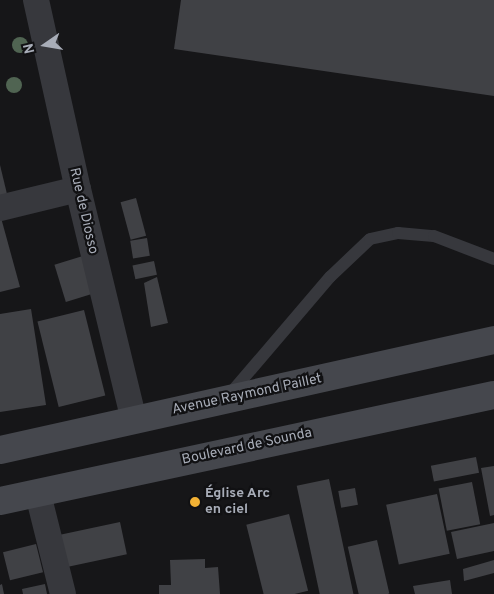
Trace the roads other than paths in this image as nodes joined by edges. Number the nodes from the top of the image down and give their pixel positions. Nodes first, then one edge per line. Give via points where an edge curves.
1 (36, 0) edge
2 (78, 189) junction
3 (0, 208) edge
4 (494, 259) edge
5 (494, 340) edge
6 (494, 395) edge
7 (225, 400) junction
8 (134, 420) junction
9 (0, 450) edge
10 (38, 494) junction
11 (0, 501) edge
12 (62, 594) edge

1 - 2 street, Rue de Diosso
2 - 3 street
2 - 8 street, Rue de Diosso
4 - 7 lane via 434,236 398,233 370,239 330,277
5 - 7 main road, Avenue Raymond Paillet
6 - 10 main road, Boulevard de Sounda
7 - 8 main road, Avenue Raymond Paillet
8 - 9 main road, Avenue Raymond Paillet
10 - 11 main road, Boulevard de Sounda
10 - 12 street

